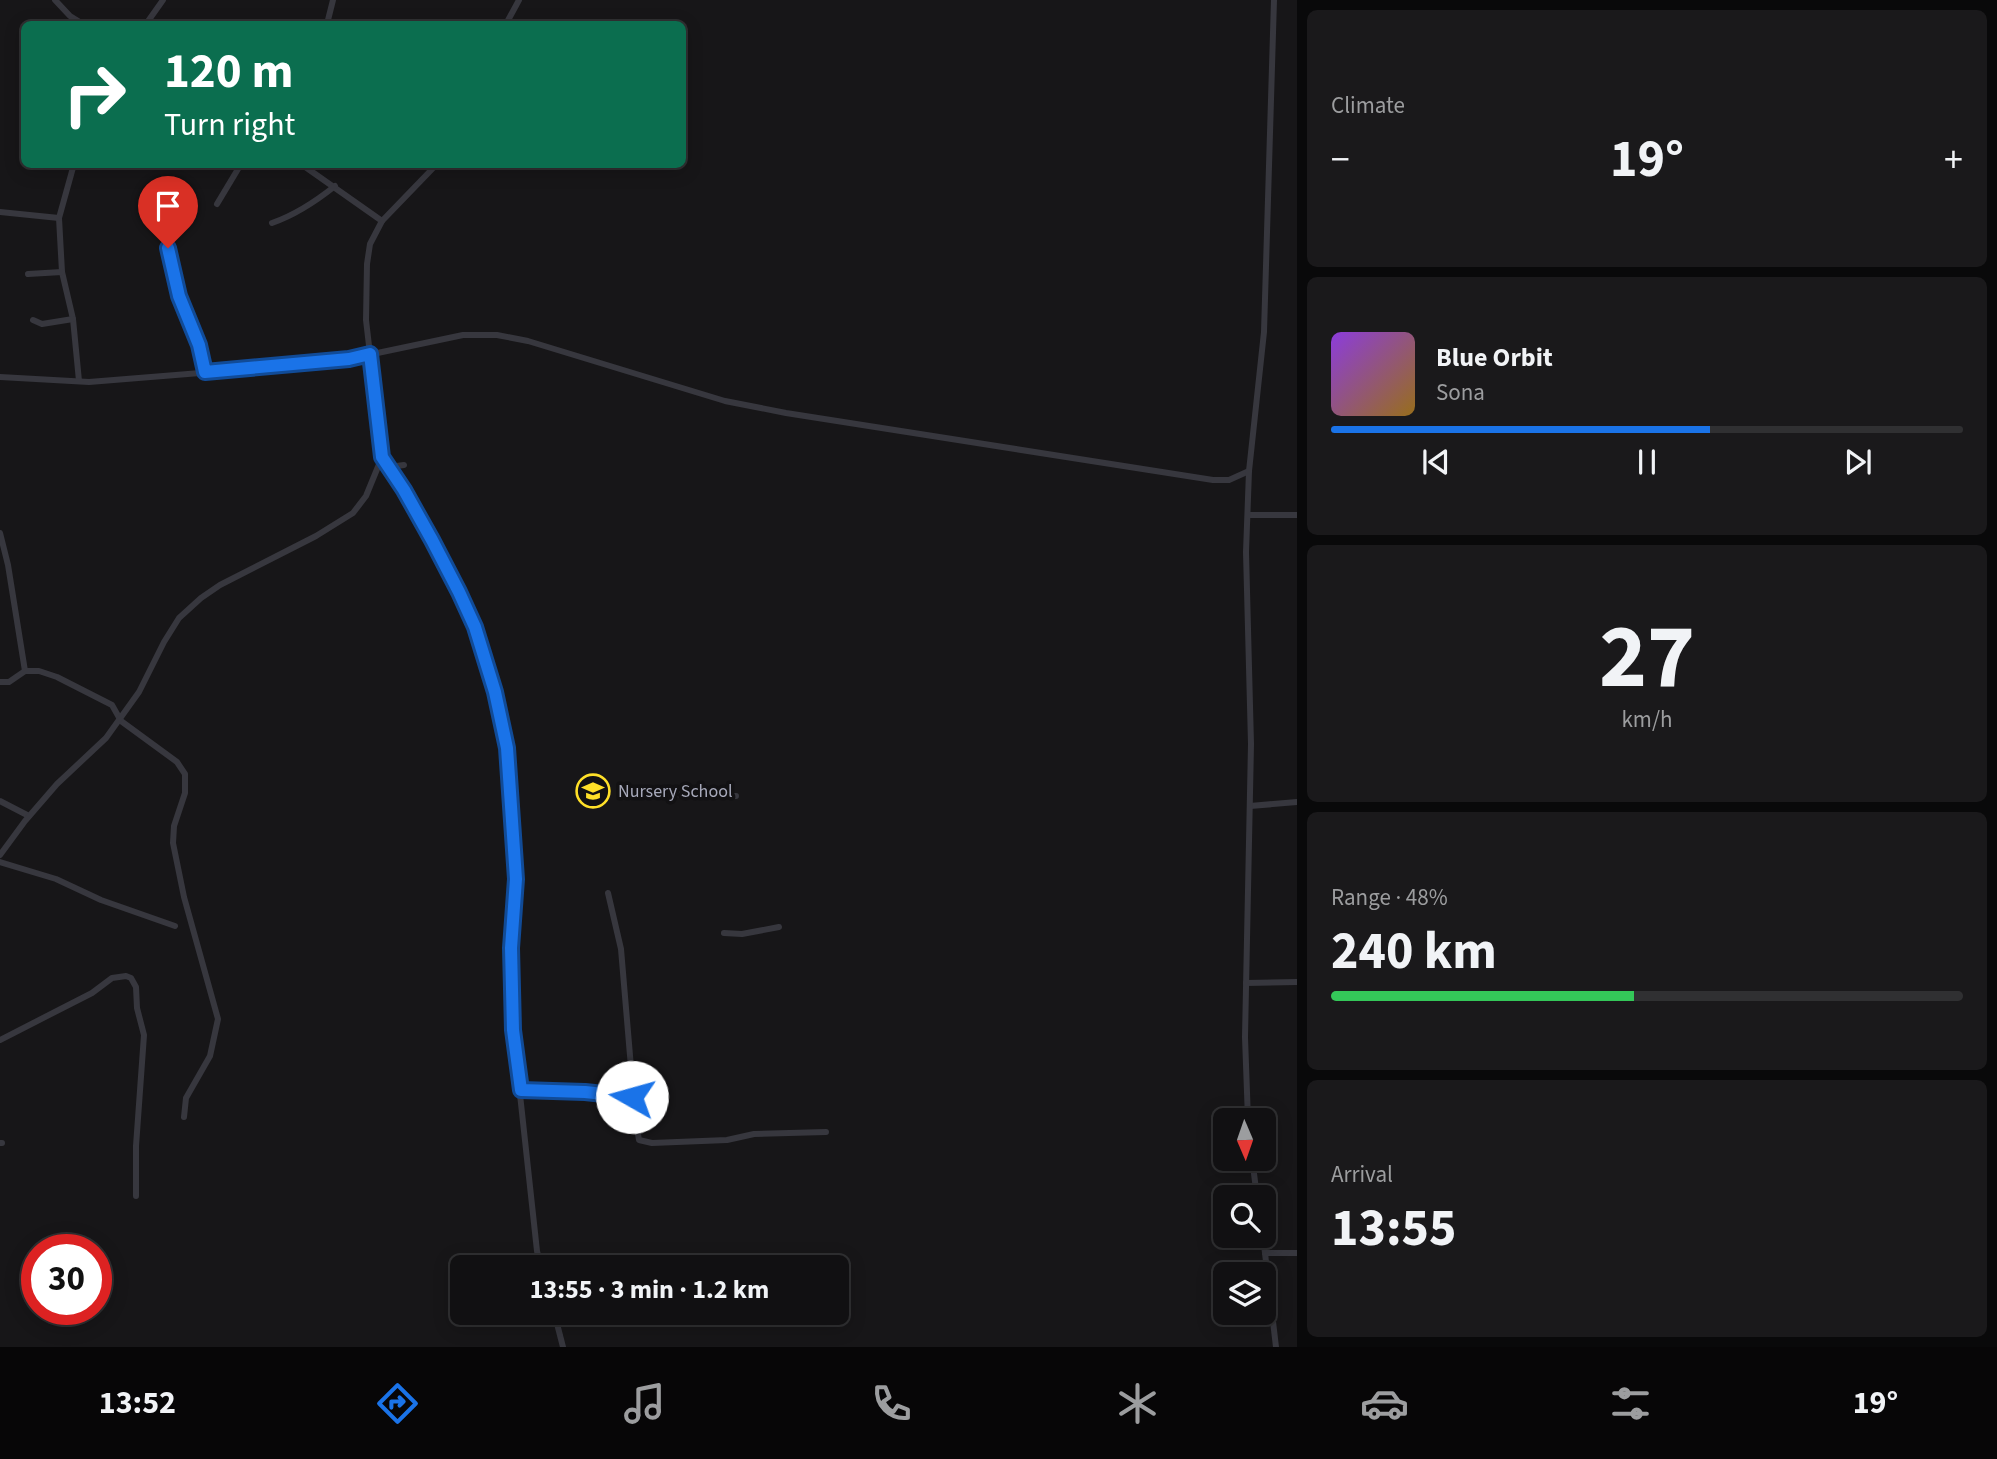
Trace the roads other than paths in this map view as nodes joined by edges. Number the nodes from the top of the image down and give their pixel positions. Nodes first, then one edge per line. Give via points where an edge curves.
1 (55, 0) edge
2 (163, 0) edge
3 (333, 0) edge
4 (519, 0) edge
5 (1274, 0) edge
6 (78, 21) edge
7 (148, 21) edge
8 (328, 21) edge
9 (508, 21) edge
10 (73, 168) edge
11 (239, 168) edge
12 (307, 168) edge
13 (433, 168) edge
14 (335, 186) junction
15 (217, 204) dead end
16 (0, 212) edge
17 (60, 218) junction
18 (382, 220) junction
19 (272, 223) dead end
20 (168, 248) dead end
21 (62, 272) junction
22 (27, 274) dead end
23 (73, 319) junction
24 (33, 320) dead end
25 (370, 354) junction
26 (205, 372) junction
27 (0, 377) edge
28 (79, 381) junction
29 (382, 457) junction
30 (404, 465) dead end
31 (389, 467) junction
32 (1249, 471) junction
33 (1248, 515) junction
34 (1297, 515) edge
35 (0, 533) edge
36 (25, 671) junction
37 (0, 682) edge
38 (120, 719) junction
39 (670, 794) dead end
40 (736, 796) dead end
41 (0, 801) edge
42 (1297, 802) edge
43 (1250, 806) junction
44 (29, 816) junction
45 (0, 855) edge
46 (0, 862) edge
47 (608, 893) dead end
48 (175, 926) dead end
49 (779, 928) dead end
50 (724, 933) dead end
51 (1297, 982) edge
52 (1246, 983) junction
53 (0, 1040) edge
54 (521, 1090) junction
55 (632, 1097) junction
56 (1248, 1108) edge
57 (184, 1117) dead end
58 (826, 1132) dead end
59 (136, 1196) dead end
60 (1264, 1248) edge
61 (1265, 1253) junction
62 (1297, 1253) edge
63 (538, 1255) edge
64 (557, 1325) edge
65 (563, 1347) edge
66 (1276, 1347) edge

1 - 6 street
2 - 7 street
3 - 8 street
4 - 9 street
5 - 32 street via 1264,332
10 - 17 street
11 - 15 street
12 - 14 street
13 - 18 street
14 - 18 street
14 - 19 street via 309,206
16 - 17 street
17 - 21 street
18 - 25 street via 370,244 367,264
20 - 26 street
21 - 22 street
21 - 23 street
23 - 24 street via 42,324
23 - 28 street
25 - 26 street
25 - 29 street
25 - 32 street via 463,335 497,335 725,401 786,413 1213,480 1229,480
26 - 28 street
27 - 28 street
29 - 31 street
29 - 38 street via 366,496 353,513 220,585 180,618
30 - 31 street
31 - 54 street via 475,627 505,737 516,879 511,948 513,1030
32 - 33 street
33 - 34 street
33 - 43 street
35 - 36 street
36 - 37 street via 9,682
36 - 38 street via 57,677 112,705
38 - 44 street
38 - 57 street via 177,762 186,780 173,843 218,1019 209,1056 186,1098
39 - 40 street
41 - 44 street
42 - 43 street
43 - 52 street
44 - 45 street
46 - 48 street
47 - 55 street via 621,949
49 - 50 street
51 - 52 street
52 - 56 street
53 - 59 street via 112,978 131,978 144,1035
54 - 55 street
54 - 63 street
55 - 58 street via 639,1140 652,1143
60 - 61 street
61 - 62 street
61 - 66 street
64 - 65 street

